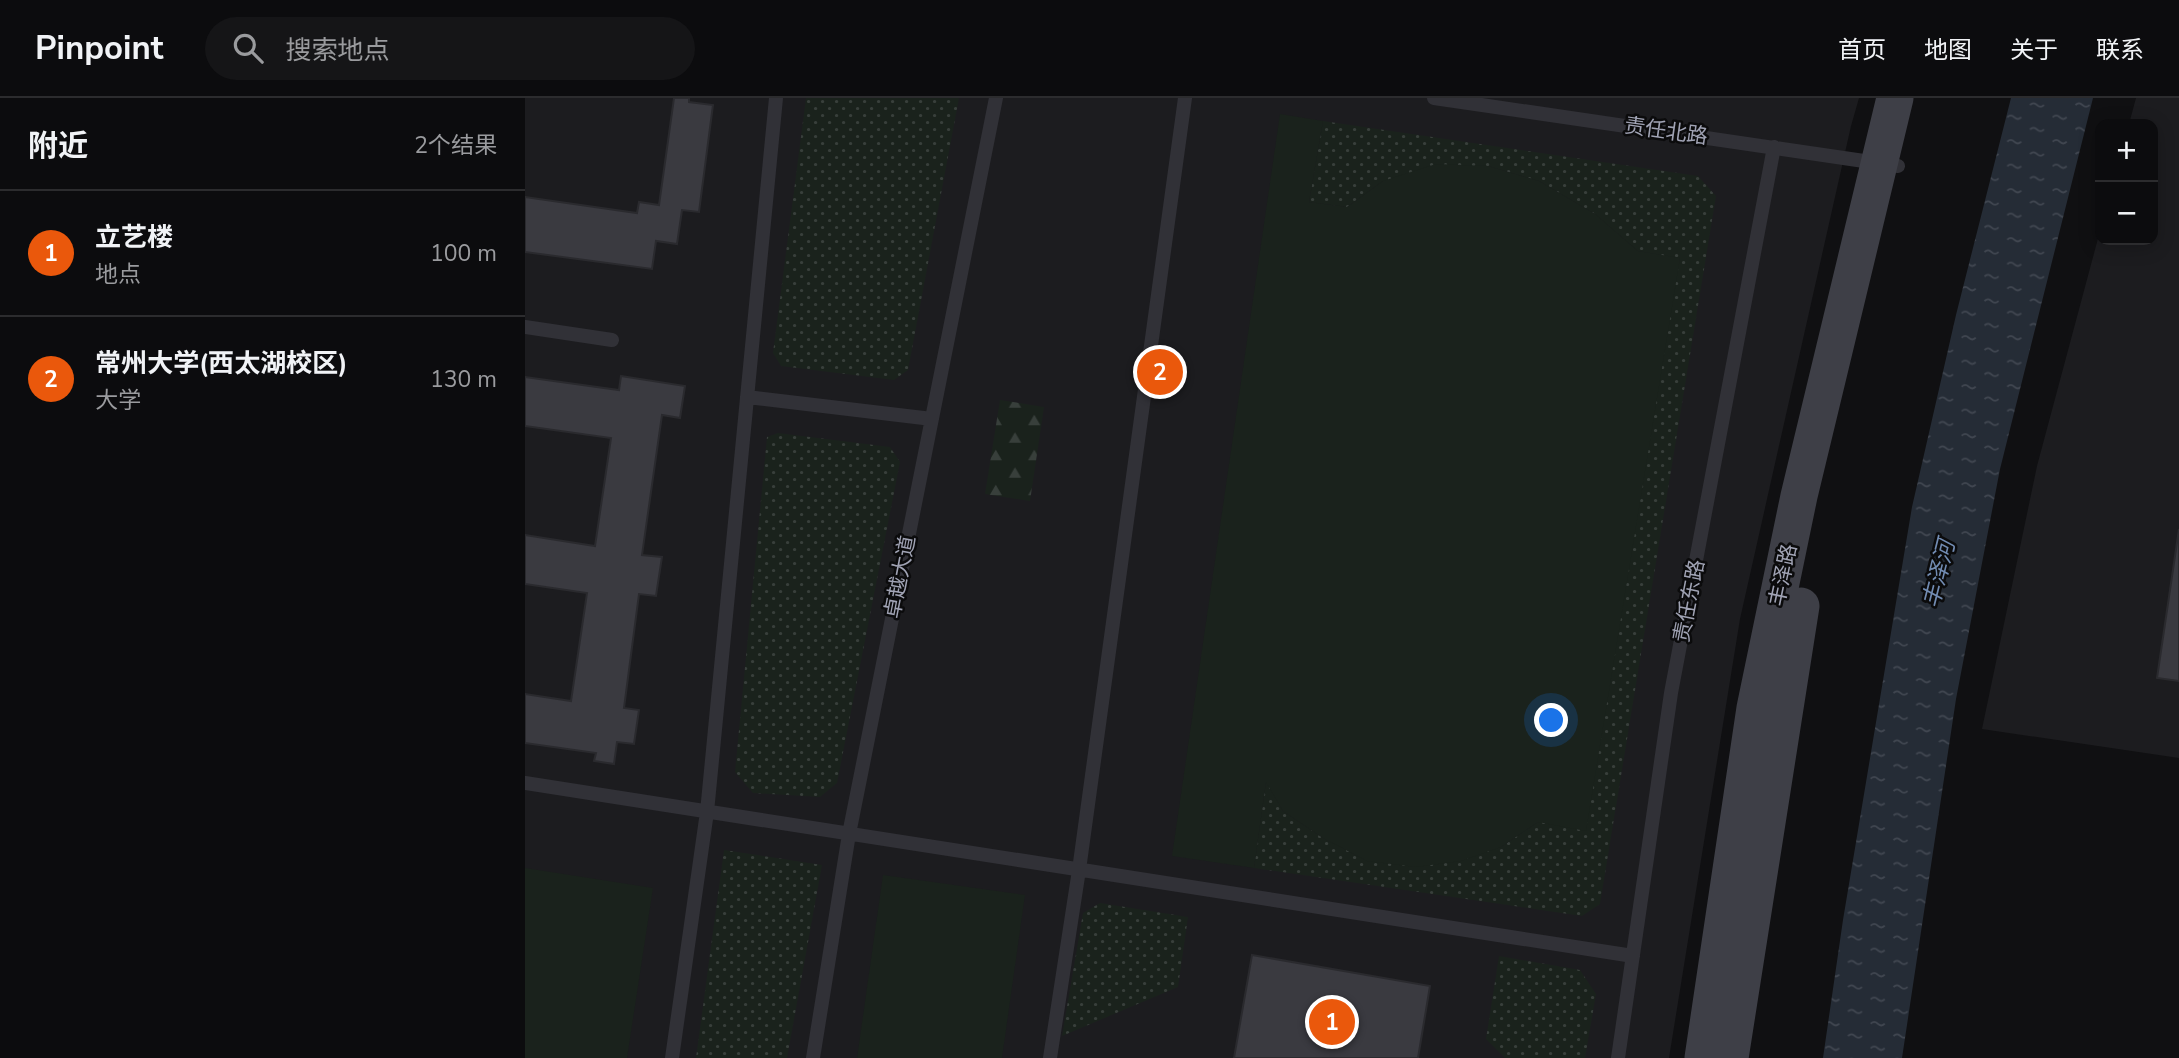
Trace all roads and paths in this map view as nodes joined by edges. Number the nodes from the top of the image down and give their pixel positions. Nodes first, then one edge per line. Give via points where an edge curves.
1 (776, 98) edge
2 (996, 98) edge
3 (1185, 98) edge
4 (1434, 98) edge
5 (1895, 98) edge
6 (1915, 98) edge
7 (1774, 147) junction
8 (1888, 164) junction
9 (525, 327) edge
10 (613, 340) dead end
11 (747, 397) junction
12 (932, 419) junction
13 (525, 783) edge
14 (707, 812) junction
15 (849, 834) junction
16 (1079, 870) junction
17 (1633, 956) junction
18 (672, 1058) edge
19 (813, 1058) edge
20 (1050, 1058) edge
21 (1618, 1058) edge
22 (1703, 1058) edge
23 (1730, 1058) edge

1 - 11 lane
2 - 12 lane, 卓越大道
3 - 16 lane
4 - 7 lane, 责任北路
5 - 8 street, 丰泽路
6 - 8 street, 丰泽路
7 - 8 lane, 责任北路
7 - 17 lane, 责任东路 via 1671,693
8 - 22 street, 丰泽路 via 1799,496 1755,708
8 - 23 street, 丰泽路 via 1821,490
9 - 10 lane
11 - 12 lane
11 - 14 lane
12 - 15 lane, 卓越大道
13 - 14 lane
14 - 15 lane
14 - 18 lane
15 - 16 lane
15 - 19 lane, 卓越大道
16 - 17 lane
16 - 20 lane
17 - 21 lane, 责任东路

